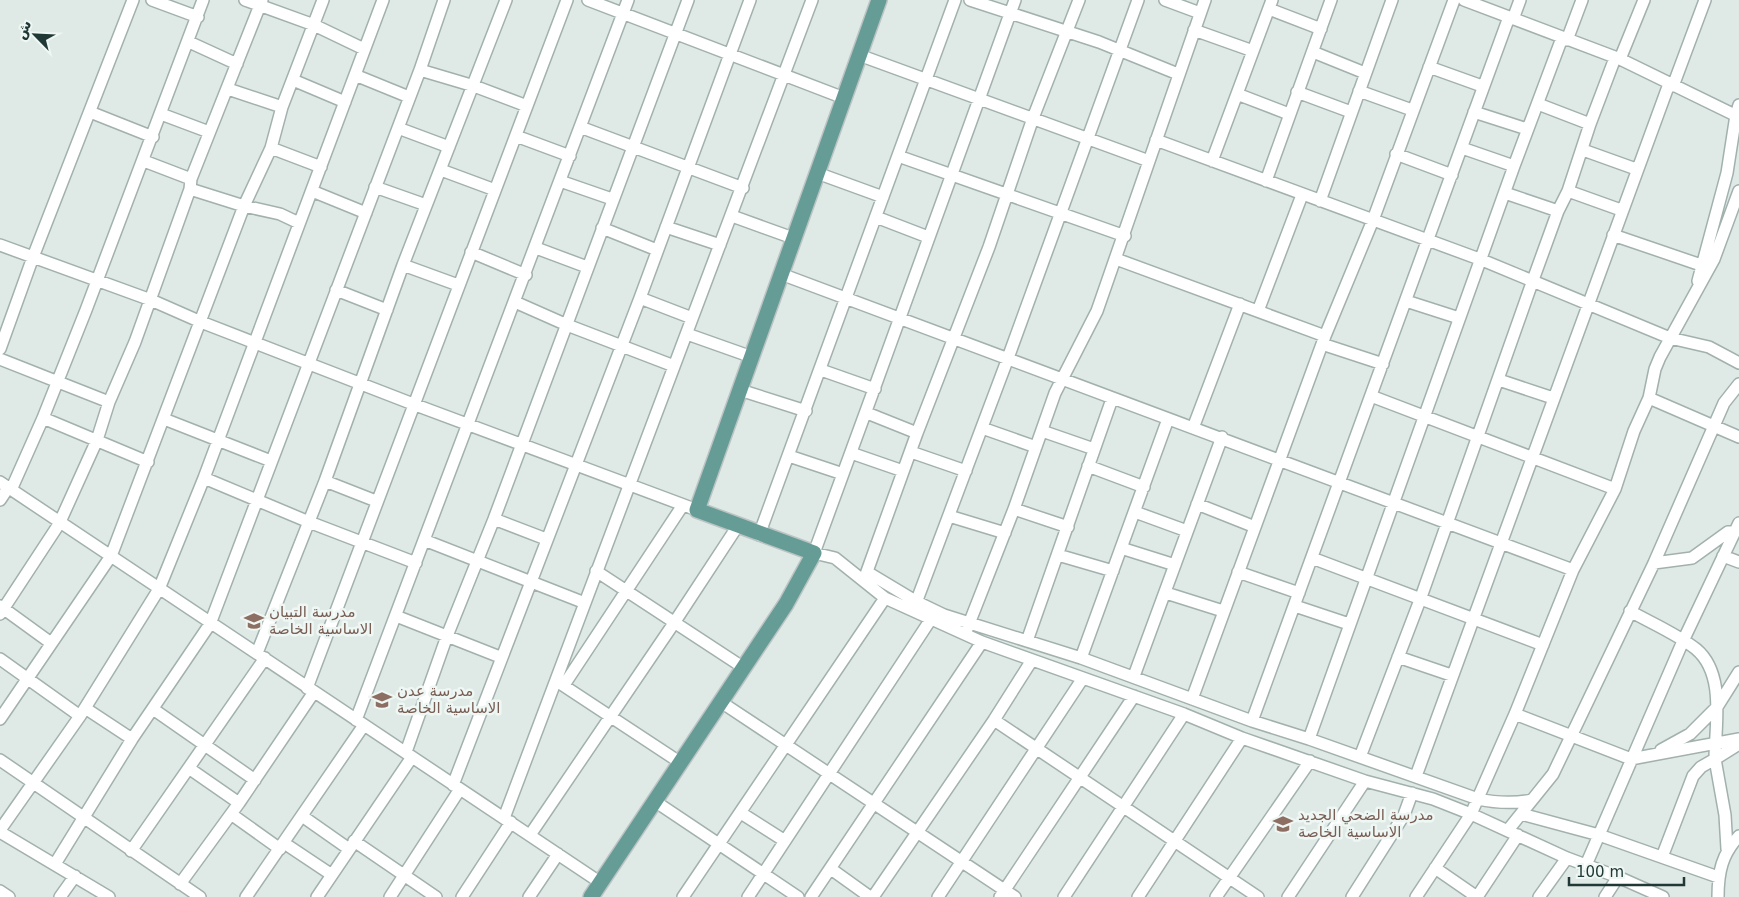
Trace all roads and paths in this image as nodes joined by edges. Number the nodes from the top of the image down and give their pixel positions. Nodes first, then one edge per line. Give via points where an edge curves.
1 (133, 0) edge
2 (152, 0) edge
3 (204, 0) edge
4 (245, 0) edge
5 (323, 0) edge
6 (383, 0) edge
7 (444, 0) edge
8 (506, 0) edge
9 (567, 0) edge
10 (588, 0) edge
11 (628, 0) edge
12 (688, 0) edge
13 (750, 0) edge
14 (812, 0) edge
15 (879, 0) edge
16 (955, 0) edge
17 (970, 0) edge
18 (1015, 0) edge
19 (1079, 0) edge
20 (1138, 0) edge
21 (1165, 0) edge
22 (1205, 0) edge
23 (1331, 0) edge
24 (1392, 0) edge
25 (1454, 0) edge
26 (1464, 0) edge
27 (1520, 0) edge
28 (1582, 0) edge
29 (1644, 0) edge
30 (1705, 0) edge
31 (261, 3) edge
32 (1271, 4) edge
33 (623, 13) junction
34 (1200, 13) junction
35 (1010, 14) junction
36 (198, 16) junction
37 (1511, 18) junction
38 (314, 25) junction
39 (1321, 28) junction
40 (1194, 30) junction
41 (676, 33) junction
42 (1067, 33) junction
43 (1565, 39) junction
44 (188, 42) junction
45 (364, 49) junction
46 (1118, 50) junction
47 (1253, 51) junction
48 (1313, 52) junction
49 (729, 54) junction
50 (859, 55) junction
51 (1618, 58) junction
52 (237, 64) junction
53 (1429, 67) junction
54 (420, 70) junction
55 (1365, 73) junction
56 (1178, 74) junction
57 (355, 75) junction
58 (784, 76) junction
59 (292, 80) junction
60 (927, 81) junction
61 (1671, 85) junction
62 (474, 86) junction
63 (1482, 86) junction
64 (228, 89) junction
65 (1359, 91) junction
66 (1297, 92) junction
67 (1237, 94) junction
68 (409, 96) junction
69 (844, 98) junction
70 (978, 100) junction
71 (345, 102) junction
72 (1538, 104) junction
73 (527, 106) junction
74 (282, 107) junction
75 (1412, 110) junction
76 (90, 112) junction
77 (1351, 112) junction
78 (1474, 112) junction
79 (1738, 112) edge
80 (161, 114) junction
81 (1289, 114) junction
82 (1033, 118) junction
83 (1590, 124) junction
84 (580, 127) junction
85 (398, 128) junction
86 (1527, 129) junction
87 (209, 132) junction
88 (153, 136) junction
89 (516, 136) junction
90 (1087, 137) junction
91 (1156, 140) junction
92 (634, 146) junction
93 (449, 147) junction
94 (271, 148) junction
95 (1462, 148) junction
96 (1583, 150) junction
97 (1396, 154) junction
98 (570, 156) junction
99 (898, 156) junction
100 (144, 161) junction
101 (1150, 161) junction
102 (1212, 161) junction
103 (688, 166) junction
104 (1514, 166) junction
105 (321, 167) junction
106 (1636, 169) junction
107 (441, 170) junction
108 (817, 173) junction
109 (1452, 175) junction
110 (953, 177) junction
111 (560, 181) junction
112 (1266, 181) junction
113 (191, 184) junction
114 (375, 187) junction
115 (743, 188) junction
116 (495, 190) junction
117 (312, 191) junction
118 (1568, 191) junction
119 (1739, 191) edge
120 (1505, 193) junction
121 (1302, 195) junction
122 (1006, 196) junction
123 (883, 197) junction
124 (612, 199) junction
125 (1320, 201) junction
126 (426, 205) junction
127 (244, 206) junction
128 (1621, 210) junction
129 (1558, 211) junction
130 (366, 213) junction
131 (1059, 213) junction
132 (732, 216) junction
133 (876, 217) junction
134 (1373, 220) junction
135 (299, 223) junction
136 (666, 227) junction
137 (602, 228) junction
138 (1613, 235) junction
139 (1124, 236) junction
140 (928, 237) junction
141 (793, 238) junction
142 (1427, 240) junction
143 (0, 245) edge
144 (720, 246) junction
145 (536, 248) junction
146 (657, 250) junction
147 (471, 252) junction
148 (32, 257) junction
149 (1116, 259) junction
150 (1482, 260) junction
151 (1701, 264) junction
152 (403, 266) junction
153 (587, 267) junction
154 (781, 274) junction
155 (526, 275) junction
156 (97, 279) junction
157 (1533, 280) junction
158 (458, 285) junction
159 (1697, 287) junction
160 (336, 290) junction
161 (640, 298) junction
162 (847, 299) junction
163 (151, 300) junction
164 (1406, 301) junction
165 (515, 302) junction
166 (1240, 304) junction
167 (1589, 304) junction
168 (387, 310) junction
169 (1258, 311) junction
170 (692, 318) junction
171 (1459, 318) junction
172 (900, 319) junction
173 (201, 322) junction
174 (567, 325) junction
175 (2, 334) edge
176 (687, 334) junction
177 (953, 338) junction
178 (1670, 338) junction
179 (1324, 340) junction
180 (256, 342) junction
181 (621, 346) junction
182 (0, 349) edge
183 (752, 357) junction
184 (1008, 358) junction
185 (0, 359) edge
186 (308, 363) junction
187 (1739, 363) edge
188 (1383, 364) junction
189 (674, 366) junction
190 (821, 370) junction
191 (1061, 380) junction
192 (1499, 380) junction
193 (58, 382) junction
194 (361, 382) junction
195 (1739, 384) edge
196 (875, 389) junction
197 (740, 390) junction
198 (1371, 396) junction
199 (1553, 398) junction
200 (1650, 398) junction
201 (1112, 400) junction
202 (109, 402) junction
203 (413, 404) junction
204 (806, 411) junction
205 (867, 414) junction
206 (1424, 416) junction
207 (43, 418) junction
208 (164, 419) junction
209 (1168, 419) junction
210 (469, 424) junction
211 (1714, 427) junction
212 (982, 428) junction
213 (1194, 428) junction
214 (1042, 431) junction
215 (917, 433) junction
216 (1479, 436) junction
217 (1222, 437) junction
218 (1739, 437) edge
219 (219, 439) junction
220 (97, 440) junction
221 (522, 444) junction
222 (1036, 447) junction
223 (1094, 449) junction
224 (911, 452) junction
225 (851, 453) junction
226 (789, 456) junction
227 (1531, 457) junction
228 (271, 461) junction
229 (1279, 461) junction
230 (148, 462) junction
231 (575, 463) junction
232 (1088, 466) junction
233 (903, 471) junction
234 (966, 471) junction
235 (843, 474) junction
236 (204, 478) junction
237 (325, 481) junction
238 (1339, 483) junction
239 (630, 485) junction
240 (6, 487) edge
241 (1144, 487) junction
242 (1614, 489) junction
243 (257, 499) junction
244 (0, 500) edge
245 (376, 501) junction
246 (1197, 504) junction
247 (1392, 504) junction
248 (690, 508) junction
249 (1014, 509) junction
250 (1134, 512) junction
251 (950, 516) junction
252 (494, 519) junction
253 (309, 522) junction
254 (59, 524) junction
255 (1447, 524) junction
256 (737, 527) junction
257 (1068, 527) junction
258 (1255, 528) junction
259 (1738, 528) edge
260 (1187, 531) junction
261 (1005, 533) junction
262 (760, 535) junction
263 (546, 539) junction
264 (424, 540) junction
265 (362, 542) junction
266 (1501, 545) junction
267 (1121, 548) junction
268 (814, 553) junction
269 (1058, 555) junction
270 (111, 556) junction
271 (1723, 556) junction
272 (1312, 558) junction
273 (476, 561) junction
274 (1739, 562) edge
275 (416, 563) junction
276 (1654, 563) junction
277 (1175, 565) junction
278 (1573, 570) junction
279 (596, 571) junction
280 (1113, 571) junction
281 (1238, 572) junction
282 (865, 577) junction
283 (1365, 579) junction
284 (531, 582) junction
285 (159, 589) junction
286 (625, 590) junction
287 (1166, 593) junction
288 (1299, 593) junction
289 (885, 598) junction
290 (1420, 600) junction
291 (585, 603) junction
292 (1295, 606) junction
293 (915, 607) junction
294 (1, 609) edge
295 (1223, 611) junction
296 (1630, 611) junction
297 (396, 616) junction
298 (931, 619) junction
299 (1472, 619) junction
300 (674, 623) junction
301 (210, 624) junction
302 (1349, 624) junction
303 (967, 628) junction
304 (447, 636) junction
305 (1027, 641) junction
306 (1683, 641) junction
307 (50, 642) junction
308 (982, 642) junction
309 (1543, 645) junction
310 (261, 656) junction
311 (500, 657) junction
312 (1398, 657) junction
313 (1081, 658) junction
314 (0, 659) edge
315 (1032, 660) junction
316 (744, 668) junction
317 (1739, 672) edge
318 (1451, 675) junction
319 (1134, 676) junction
320 (27, 678) junction
321 (1083, 678) junction
322 (560, 683) junction
323 (310, 690) junction
324 (1134, 696) junction
325 (1192, 699) junction
326 (721, 702) junction
327 (1717, 707) junction
328 (153, 709) junction
329 (82, 712) junction
330 (1184, 714) junction
331 (1515, 714) junction
332 (611, 717) junction
333 (0, 720) edge
334 (994, 720) junction
335 (1252, 721) junction
336 (360, 722) junction
337 (1572, 736) junction
338 (1242, 738) junction
339 (132, 739) junction
340 (1309, 739) junction
341 (1739, 739) edge
342 (1715, 743) junction
343 (206, 744) junction
344 (786, 744) junction
345 (1739, 744) edge
346 (1038, 748) junction
347 (409, 755) junction
348 (1360, 757) junction
349 (1644, 758) junction
350 (1631, 759) junction
351 (1715, 759) junction
352 (0, 760) edge
353 (1310, 761) junction
354 (681, 763) junction
355 (190, 769) junction
356 (830, 774) junction
357 (1416, 776) junction
358 (1082, 777) junction
359 (255, 780) junction
360 (1365, 781) junction
361 (34, 782) junction
362 (457, 787) junction
363 (1412, 794) junction
364 (1478, 799) junction
365 (1532, 800) junction
366 (656, 802) junction
367 (239, 803) junction
368 (874, 803) junction
369 (1124, 806) junction
370 (741, 812) junction
371 (231, 814) junction
372 (1471, 814) junction
373 (1521, 814) junction
374 (302, 816) junction
375 (82, 817) junction
376 (508, 820) junction
377 (0, 831) edge
378 (918, 833) junction
379 (1513, 833) junction
380 (530, 835) junction
381 (1599, 835) junction
382 (1739, 836) edge
383 (1175, 839) junction
384 (784, 841) junction
385 (720, 844) junction
386 (352, 845) junction
387 (282, 846) junction
388 (1727, 849) junction
389 (131, 851) junction
390 (558, 854) junction
391 (1662, 857) junction
392 (1567, 858) junction
393 (962, 862) junction
394 (55, 864) junction
395 (1586, 865) junction
396 (1434, 868) junction
397 (831, 869) junction
398 (763, 873) junction
399 (332, 875) junction
400 (75, 876) junction
401 (404, 876) junction
402 (1618, 877) junction
403 (1718, 877) junction
404 (1229, 878) junction
405 (601, 883) junction
406 (180, 884) junction
407 (0, 891) edge
408 (1002, 893) edge
409 (9, 897) edge
410 (60, 897) edge
411 (109, 897) edge
412 (200, 897) edge
413 (246, 897) edge
414 (318, 897) edge
415 (390, 897) edge
416 (436, 897) edge
417 (462, 897) edge
418 (529, 897) edge
419 (591, 897) edge
420 (683, 897) edge
421 (748, 897) edge
422 (798, 897) edge
423 (811, 897) edge
424 (872, 897) edge
425 (938, 897) edge
426 (1015, 897) edge
427 (1064, 897) edge
428 (1138, 897) edge
429 (1216, 897) edge
430 (1258, 897) edge
431 (1288, 897) edge
432 (1352, 897) edge
433 (1416, 897) edge
434 (1477, 897) edge
435 (1540, 897) edge
436 (1605, 897) edge
437 (1663, 897) edge
438 (1718, 897) edge

1 - 76 street
2 - 36 street
3 - 36 street
4 - 31 street
5 - 38 street
6 - 45 street
7 - 54 street
8 - 62 street
9 - 73 street
10 - 33 street
11 - 33 street
12 - 41 street
13 - 49 street
14 - 58 street
15 - 50 main road
16 - 60 street
17 - 35 street
18 - 35 street
19 - 42 street
20 - 46 street
21 - 34 street
22 - 34 street
23 - 39 street
24 - 55 street
25 - 53 street
26 - 37 street
27 - 37 street
28 - 43 street
29 - 51 street
30 - 61 street
31 - 38 street
31 - 52 street
32 - 39 street
32 - 47 street
33 - 41 street
33 - 84 street
34 - 40 street
35 - 42 street
35 - 70 street
36 - 44 street
37 - 43 street
37 - 63 street
38 - 45 street
38 - 59 street
39 - 48 street
40 - 47 street
40 - 56 street
41 - 49 street
41 - 92 street
42 - 46 street
42 - 82 street
43 - 51 street
43 - 72 street
44 - 52 street
44 - 80 street
45 - 57 street
46 - 56 street
46 - 90 street
47 - 67 street
48 - 55 street
48 - 66 street
49 - 58 street
49 - 103 street
50 - 60 street
50 - 69 main road
51 - 61 street
51 - 83 street
52 - 64 street
53 - 63 street
53 - 75 street
54 - 62 street
54 - 68 street
55 - 65 street
56 - 91 street
57 - 68 street
57 - 71 street
58 - 69 street
58 - 115 street
59 - 71 street
59 - 74 street
60 - 70 street
60 - 99 street
61 - 79 street
61 - 106 street
62 - 73 street
62 - 93 street
63 - 78 street
64 - 74 street
64 - 87 street
65 - 75 street
65 - 77 street
66 - 77 street
66 - 81 street
67 - 81 street
67 - 102 street
68 - 85 street
69 - 108 main road
70 - 82 street
70 - 110 street
71 - 105 street
72 - 83 street
72 - 86 street
73 - 89 street
74 - 94 street
75 - 97 street
76 - 88 street
76 - 148 street
77 - 125 street
78 - 86 street
78 - 95 street
79 - 151 street via 1728,173
80 - 87 street
80 - 88 street
81 - 112 street
82 - 90 street
82 - 122 street
83 - 96 street
84 - 92 street
84 - 98 street
85 - 93 street
85 - 114 street
86 - 104 street
87 - 113 street
88 - 100 street
89 - 98 street
89 - 116 street
90 - 101 street
90 - 131 street
91 - 101 street
91 - 102 street
92 - 103 street
92 - 124 street
93 - 107 street
94 - 105 street
94 - 127 street
95 - 104 street
95 - 109 street
96 - 106 street
96 - 118 street
97 - 109 street
97 - 134 street
98 - 111 street
99 - 110 street
99 - 123 street
100 - 113 street
100 - 156 street
101 - 139 street
102 - 112 street
103 - 115 street
103 - 136 street
104 - 120 street
105 - 117 street
106 - 128 street
107 - 116 street
107 - 126 street
108 - 123 street
108 - 141 main road
109 - 142 street
110 - 122 street
110 - 140 street
111 - 124 street
111 - 145 street
112 - 121 street
113 - 127 street
113 - 163 street
114 - 126 street
114 - 130 street
115 - 132 street
116 - 147 street
117 - 130 street
117 - 135 street
118 - 128 street
118 - 129 street
119 - 159 street via 1724,238
120 - 129 street
120 - 150 street
121 - 125 street
121 - 169 street
122 - 131 street
122 - 177 street
123 - 133 street
124 - 137 street
125 - 134 street
126 - 152 street
127 - 135 street via 280,214
127 - 173 street
128 - 138 street
129 - 157 street
130 - 160 street
131 - 139 street
131 - 184 street
132 - 141 street
132 - 144 street
133 - 140 street
133 - 162 street
134 - 142 street
134 - 179 street
135 - 180 street
136 - 144 street
136 - 146 street
137 - 146 street
137 - 153 street
138 - 151 street
138 - 167 street
139 - 149 street
140 - 172 street
141 - 154 main road
142 - 150 street
142 - 164 street
143 - 148 street
144 - 170 street
145 - 153 street
145 - 155 street
146 - 161 street
147 - 155 street
147 - 158 street
148 - 156 street
148 - 175 street
149 - 166 street
149 - 191 street via 1092,323
150 - 157 street
150 - 171 street
151 - 159 street
152 - 158 street
152 - 168 street
153 - 174 street
154 - 162 street
154 - 183 main road
155 - 165 street
156 - 163 street
156 - 193 street
157 - 167 street
157 - 192 street
158 - 203 street
159 - 178 street
160 - 168 street
160 - 186 street
161 - 170 street
161 - 181 street
162 - 172 street
162 - 190 street
163 - 173 street
163 - 202 street
164 - 171 street
164 - 188 street
165 - 174 street
165 - 210 street
166 - 169 street
166 - 213 street
167 - 178 street
167 - 199 street
168 - 194 street
169 - 179 street
170 - 176 street
171 - 206 street
172 - 177 street
172 - 196 street
173 - 180 street
173 - 208 street
174 - 181 street
174 - 221 street
175 - 182 street
176 - 183 street
176 - 189 street
177 - 184 street
177 - 215 street
178 - 187 street via 1709,346
178 - 200 street via 1655,369
179 - 188 street
179 - 229 street
180 - 186 street
180 - 219 street
181 - 189 street
181 - 231 street
183 - 197 main road
184 - 191 street
184 - 212 street
185 - 193 street
186 - 194 street
186 - 228 street
188 - 198 street
189 - 239 street
190 - 196 street
190 - 204 street
191 - 201 street
191 - 214 street
192 - 199 street
192 - 216 street
193 - 202 street
193 - 207 street
194 - 203 street
194 - 237 street
195 - 211 street via 1724,403
196 - 205 street
197 - 204 street
197 - 248 main road
198 - 206 street
198 - 238 street
199 - 227 street
200 - 211 street
200 - 242 street via 1634,430
201 - 209 street
201 - 223 street
202 - 220 street
203 - 210 street
203 - 245 street
204 - 226 street
205 - 215 street
205 - 225 street
206 - 216 street
206 - 247 street
207 - 220 street
207 - 240 street
208 - 219 street
208 - 230 street
209 - 213 street
209 - 241 street
210 - 221 street
210 - 264 street
211 - 218 street
211 - 276 street
212 - 222 street
212 - 234 street
213 - 217 street
214 - 222 street
214 - 223 street
215 - 224 street
216 - 227 street
216 - 255 street
217 - 229 street
217 - 246 street
219 - 228 street
219 - 236 street
220 - 230 street
220 - 254 street
221 - 231 street
221 - 252 street
222 - 249 street
223 - 232 street
224 - 233 street
224 - 234 street
225 - 233 street
225 - 235 street
226 - 235 street
226 - 262 street
227 - 242 street
227 - 266 street
228 - 243 street
229 - 238 street
229 - 258 street
230 - 270 street
231 - 239 street
231 - 263 street
232 - 241 street
232 - 257 street
233 - 282 street
234 - 251 street
235 - 268 street
236 - 243 street
236 - 285 street
237 - 245 street
237 - 253 street
238 - 247 street
238 - 272 street
239 - 248 street
239 - 279 street
240 - 244 street
240 - 254 street
241 - 250 street
242 - 278 street
243 - 253 street
243 - 301 street
245 - 265 street
246 - 258 street
246 - 260 street
247 - 255 street
247 - 283 street
248 - 256 main road
248 - 286 street
249 - 257 street
249 - 261 street
250 - 260 street
250 - 267 street
251 - 261 street
251 - 293 street
252 - 263 street
252 - 273 street
253 - 265 street
253 - 310 street
254 - 270 street
254 - 294 street
255 - 266 street
255 - 290 street
256 - 262 main road
256 - 300 street
257 - 269 street
258 - 281 street
259 - 271 street
259 - 276 street via 1692,558
260 - 277 street
261 - 303 street
262 - 268 main road
263 - 284 street
264 - 273 street
264 - 275 street
265 - 275 street
265 - 323 street
266 - 278 street
266 - 299 street
267 - 277 street
267 - 280 street
268 - 282 street via 835,558
268 - 316 main road via 796,588
269 - 280 street
269 - 305 street
270 - 285 street
270 - 307 street
271 - 274 street
271 - 306 street
272 - 283 street
272 - 288 street
273 - 284 street
273 - 304 street
275 - 297 street
276 - 296 street
277 - 287 street
278 - 309 street
279 - 286 street
279 - 291 street
280 - 313 street
281 - 288 street
281 - 295 street
282 - 289 street
282 - 293 street
283 - 290 street
283 - 302 street
284 - 291 street
284 - 311 street
285 - 301 street
285 - 329 street
286 - 300 street
286 - 322 street
287 - 295 street
287 - 319 street
288 - 292 street
289 - 293 street
289 - 344 street
290 - 299 street
290 - 312 street
291 - 322 street
292 - 302 street
292 - 335 street
293 - 298 street
293 - 303 street
294 - 307 street
295 - 325 street
296 - 306 street
296 - 337 street
297 - 304 street
297 - 336 street
298 - 303 street
298 - 356 street
299 - 309 street
299 - 318 street
300 - 316 street
300 - 332 street
301 - 310 street
301 - 328 street
302 - 340 street
303 - 305 street
303 - 308 street
304 - 311 street
304 - 347 street
305 - 313 street
306 - 327 street via 1700,653 1711,672
306 - 350 street
307 - 320 street
308 - 315 street
308 - 368 street
309 - 331 street
310 - 323 street
310 - 343 street
311 - 362 street
312 - 318 street
312 - 348 street
313 - 319 street
314 - 320 street
315 - 321 street
315 - 334 street
316 - 326 main road
317 - 327 street
318 - 357 street
319 - 325 street
320 - 329 street
320 - 333 street
321 - 324 street
321 - 346 street
322 - 332 street
322 - 376 street
323 - 336 street
323 - 359 street
324 - 330 street
324 - 358 street
325 - 335 street
326 - 344 street
326 - 354 main road
327 - 342 street
327 - 349 street via 1686,737
328 - 339 street
328 - 343 street
329 - 339 street
329 - 361 street
330 - 338 street
330 - 369 street
331 - 337 street
331 - 364 street
332 - 354 street
332 - 380 street
334 - 346 street
334 - 378 street
335 - 340 street
336 - 347 street
336 - 374 street
337 - 350 street
337 - 365 street via 1553,774
338 - 353 street
338 - 383 street
339 - 375 street
340 - 348 street
341 - 342 street
342 - 349 street
342 - 351 street
343 - 355 street
343 - 359 street
344 - 356 street
344 - 370 street
345 - 351 street
346 - 358 street
346 - 393 street
347 - 362 street
347 - 386 street
348 - 357 street
349 - 350 street
350 - 381 street
351 - 388 street via 1725,815
351 - 391 street via 1701,767 1691,781
352 - 361 street
353 - 360 street
353 - 404 street
354 - 366 main road
355 - 367 street
355 - 389 street
356 - 368 street
356 - 384 street
357 - 364 street
358 - 369 street
358 - 408 street
359 - 367 street
360 - 363 street
360 - 431 street
361 - 375 street
361 - 377 street
362 - 376 street
362 - 401 street
363 - 372 street
363 - 432 street via 1404,815
364 - 365 street via 1498,803
364 - 372 street
365 - 373 street
366 - 385 street
366 - 405 main road
367 - 371 street
368 - 378 street
368 - 397 street
369 - 383 street
369 - 427 street
370 - 384 street
370 - 385 street
371 - 387 street
371 - 406 street
372 - 379 street
372 - 396 street
373 - 379 street
373 - 381 street
374 - 386 street
374 - 387 street
375 - 389 street
375 - 394 street
376 - 380 street
376 - 417 street
377 - 394 street
378 - 393 street
378 - 424 street
379 - 392 street
379 - 434 street
380 - 390 street
381 - 391 street
381 - 395 street
382 - 388 street
383 - 404 street
383 - 428 street
384 - 398 street
385 - 398 street
385 - 420 street
386 - 399 street
386 - 401 street
387 - 399 street
387 - 413 street
388 - 403 street
389 - 406 street
390 - 405 street
390 - 418 street
391 - 403 street
392 - 395 street
392 - 435 street
393 - 408 street
393 - 425 street
394 - 400 street
395 - 402 street
396 - 433 street
396 - 434 street
397 - 423 street
397 - 424 street
398 - 421 street
398 - 422 street
399 - 414 street
400 - 410 street
400 - 411 street
401 - 415 street
401 - 416 street
402 - 436 street
402 - 437 street
403 - 438 street
404 - 429 street
404 - 430 street
405 - 419 main road
406 - 412 street
407 - 409 street
408 - 426 street

